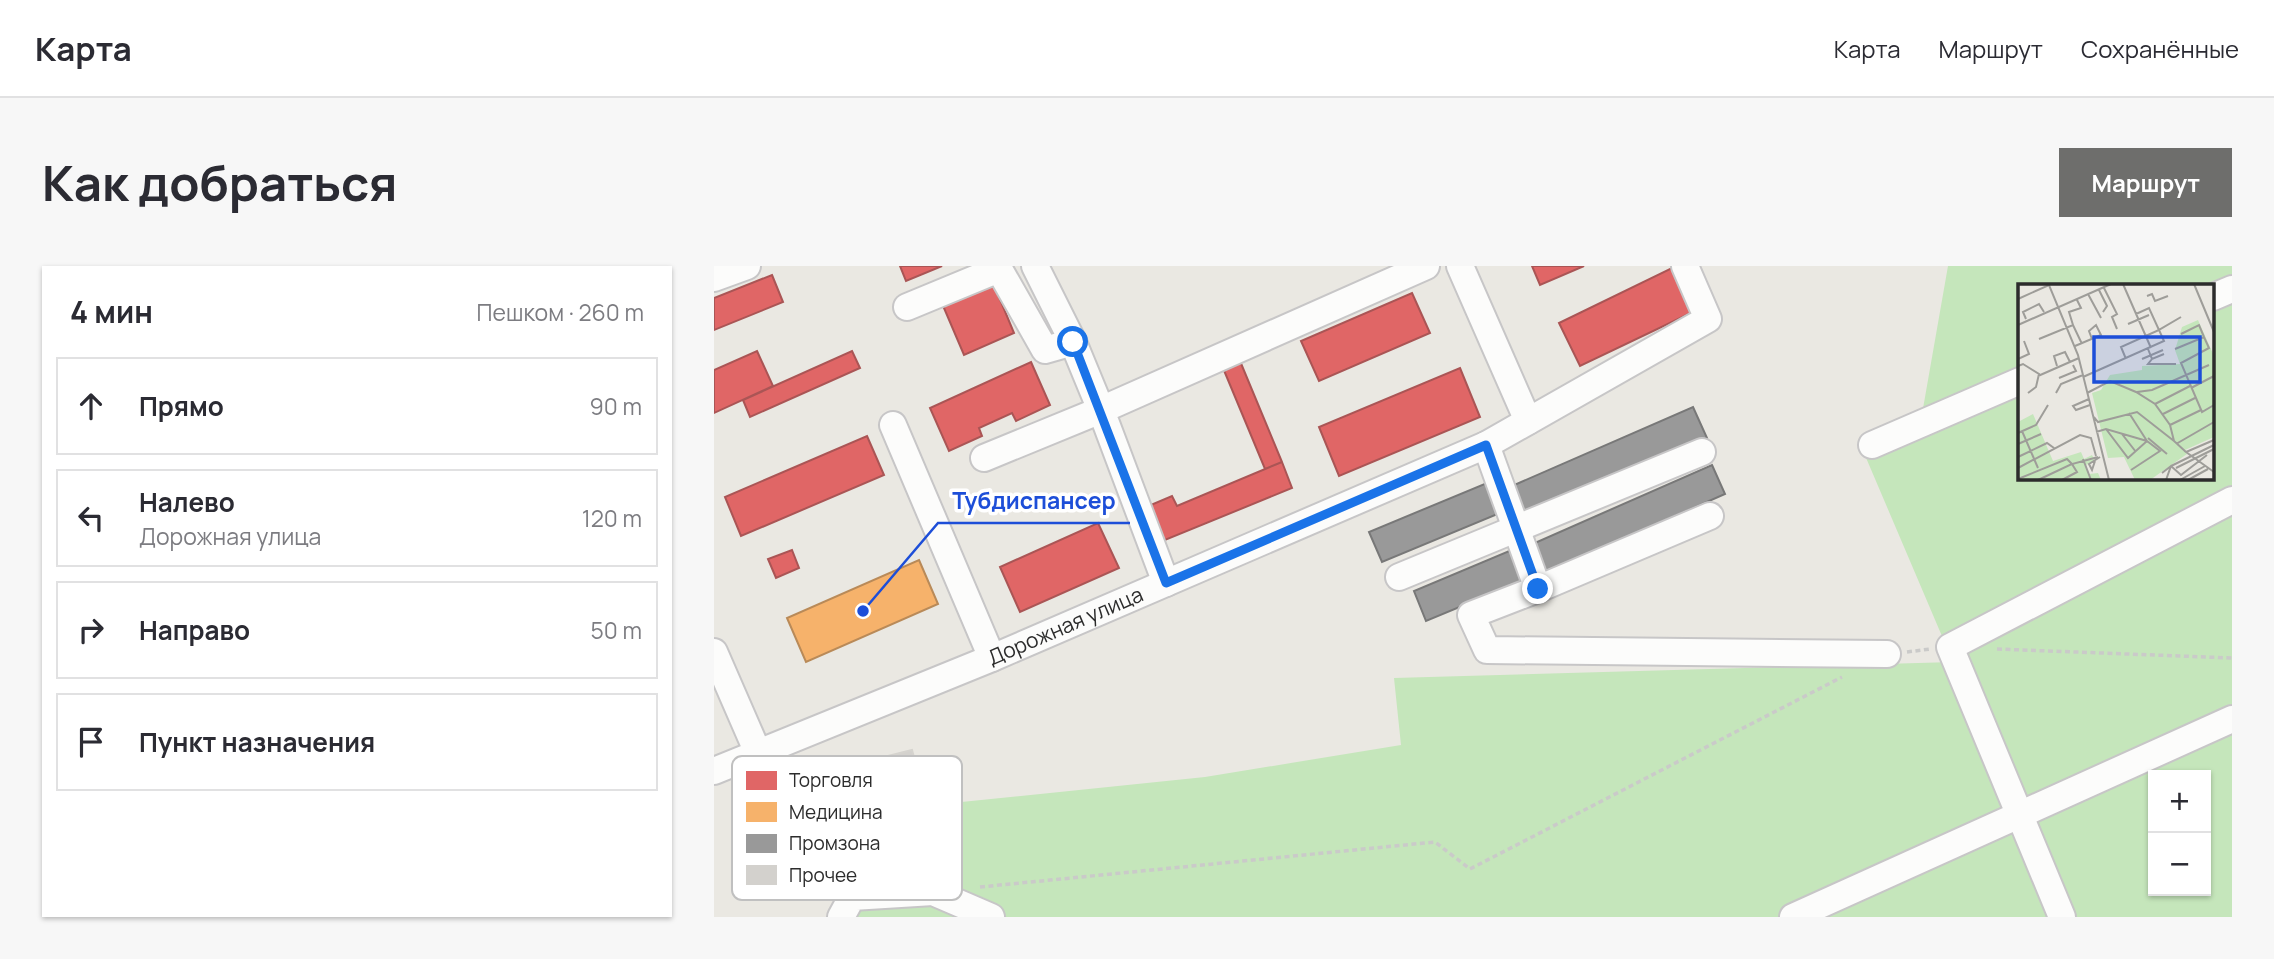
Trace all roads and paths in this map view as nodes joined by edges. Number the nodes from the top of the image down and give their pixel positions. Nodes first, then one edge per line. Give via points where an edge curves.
1 (747, 266) edge
2 (1035, 266) edge
3 (1426, 266) edge
4 (1460, 266) edge
5 (1685, 266) edge
6 (714, 278) edge
7 (2232, 289) edge
8 (2214, 297) edge
9 (907, 307) dead end
10 (1073, 342) junction
11 (2018, 382) edge
12 (1101, 410) junction
13 (1528, 421) junction
14 (893, 425) dead end
15 (1486, 445) junction
16 (1872, 445) dead end
17 (1702, 452) dead end
18 (985, 458) dead end
19 (2232, 500) edge
20 (1710, 516) dead end
21 (1517, 528) junction
22 (1399, 577) dead end
23 (1166, 583) junction
24 (1538, 589) junction
25 (1950, 647) junction
26 (1990, 649) dead end
27 (714, 652) edge
28 (1887, 654) joint
29 (992, 658) junction
30 (2232, 658) edge
31 (1851, 673) dead end
32 (2232, 719) edge
33 (758, 753) junction
34 (751, 756) edge
35 (732, 764) edge
36 (714, 771) edge
37 (2018, 814) junction
38 (974, 888) dead end
39 (850, 900) edge
40 (952, 900) edge
41 (841, 917) edge
42 (991, 917) edge
43 (1793, 917) edge
44 (2062, 917) edge

1 - 6 street
2 - 10 street
3 - 12 street
4 - 13 street
5 - 13 street, Дорожная улица via 1708,319
7 - 8 street
9 - 10 street via 999,269 1045,350
10 - 12 street
11 - 16 street
12 - 18 street
12 - 23 street
13 - 15 street, Дорожная улица
14 - 29 street
15 - 21 street
15 - 23 street, Дорожная улица
17 - 21 street
19 - 25 street
20 - 24 street
21 - 22 street
21 - 24 street
23 - 29 street, Дорожная улица
24 - 28 street via 1471,615 1487,650
25 - 28 path
25 - 37 street
26 - 30 path
27 - 33 street
29 - 33 street, Дорожная улица
31 - 38 path via 1470,869 1435,842
32 - 37 street
33 - 34 street, Дорожная улица
35 - 36 street, Дорожная улица
37 - 43 street
37 - 44 street
39 - 41 street
40 - 42 street

